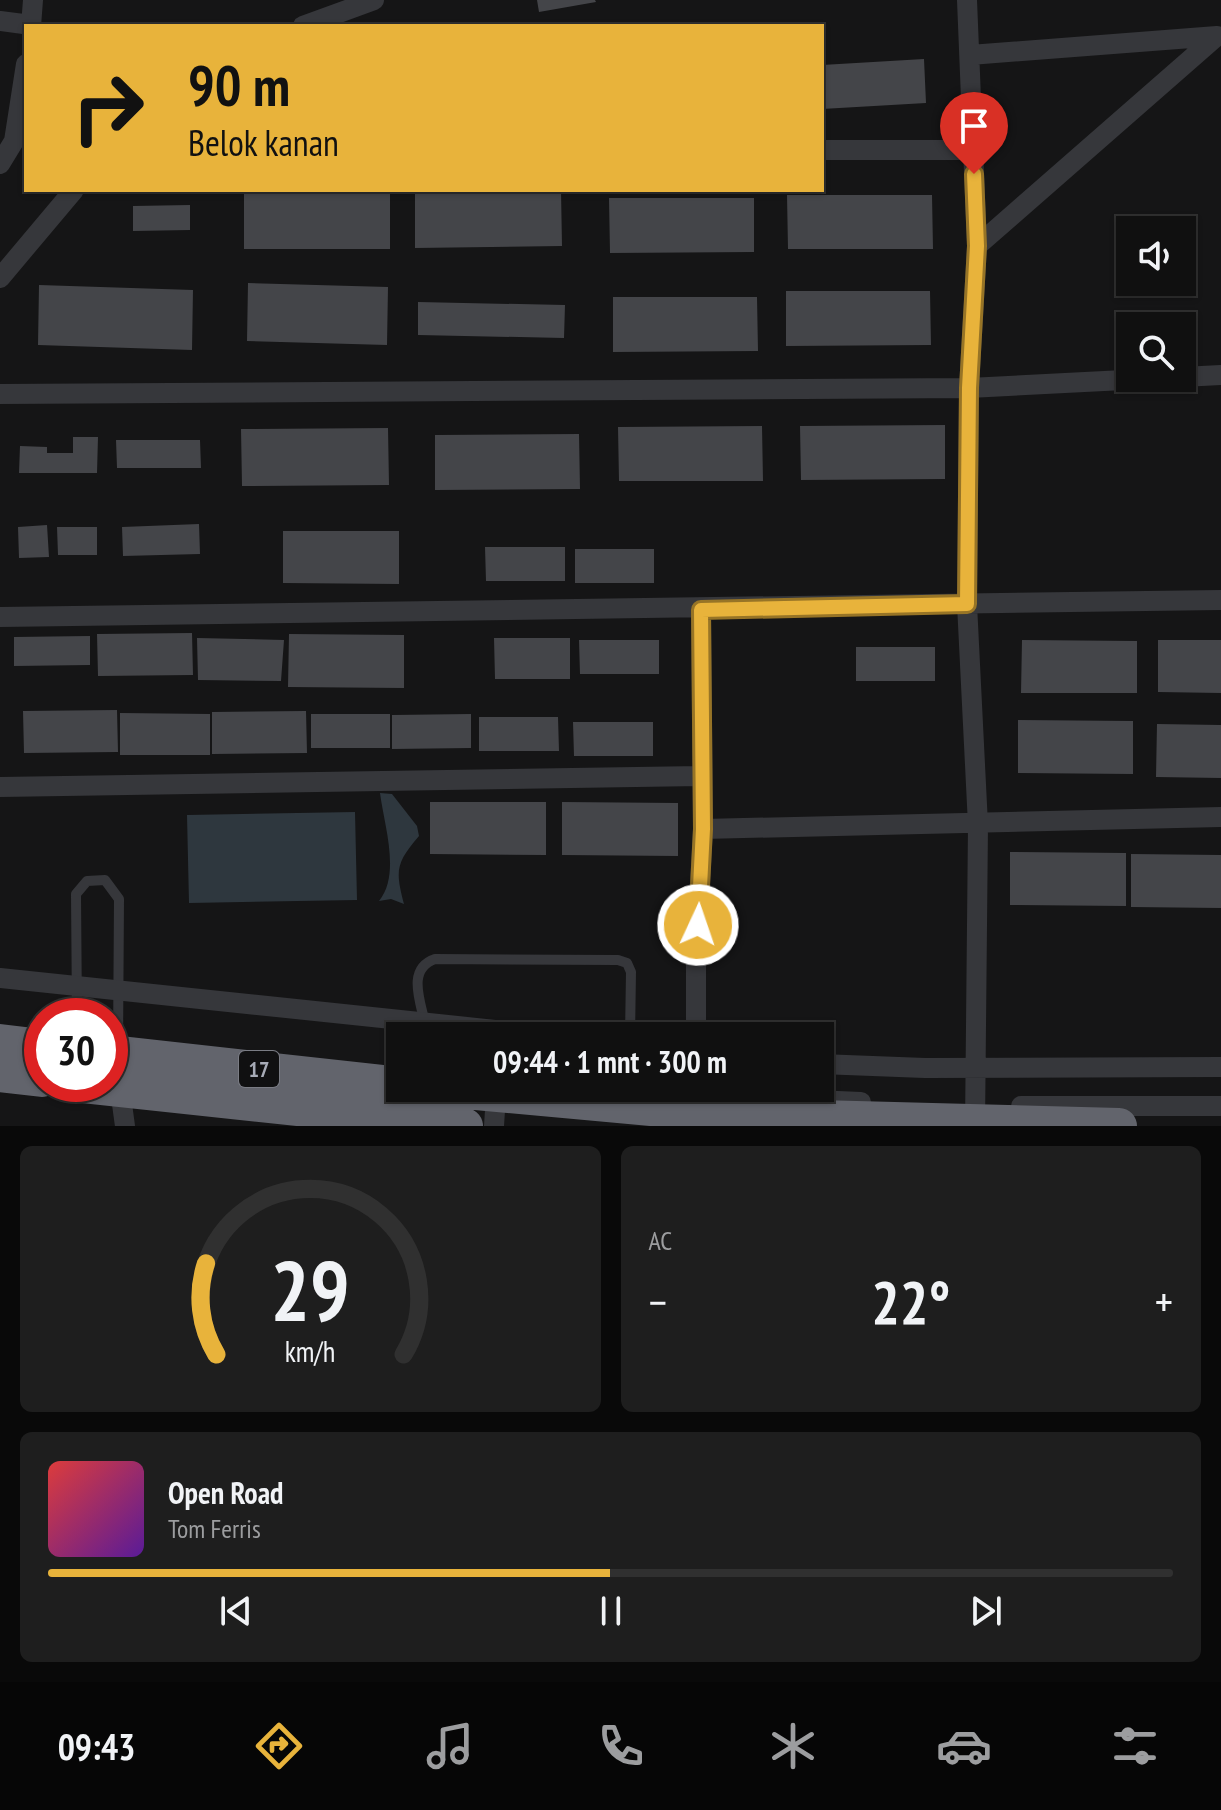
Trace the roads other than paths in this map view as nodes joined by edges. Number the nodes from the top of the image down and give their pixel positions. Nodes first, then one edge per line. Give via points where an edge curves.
1 (33, 0) edge
2 (374, 0) edge
3 (967, 0) edge
4 (0, 21) edge
5 (24, 24) edge
6 (31, 24) edge
7 (308, 24) edge
8 (1220, 34) edge
9 (970, 55) junction
10 (24, 77) edge
11 (824, 150) edge
12 (974, 150) junction
13 (0, 164) edge
14 (72, 192) edge
15 (977, 246) junction
16 (0, 278) edge
17 (1221, 375) edge
18 (1196, 376) edge
19 (1116, 380) edge
20 (969, 388) junction
21 (0, 394) edge
22 (1221, 600) edge
23 (967, 604) junction
24 (701, 610) junction
25 (0, 617) edge
26 (700, 776) junction
27 (0, 787) edge
28 (1221, 817) edge
29 (978, 825) junction
30 (703, 829) junction
31 (0, 978) edge
32 (77, 986) junction
33 (117, 990) junction
34 (77, 998) edge
35 (117, 998) edge
36 (399, 1022) edge
37 (424, 1022) edge
38 (630, 1022) edge
39 (696, 1022) edge
40 (0, 1026) edge
41 (24, 1028) edge
42 (0, 1042) edge
43 (24, 1045) edge
44 (128, 1046) edge
45 (128, 1047) edge
46 (834, 1065) edge
47 (978, 1066) junction
48 (386, 1067) edge
49 (1221, 1067) edge
50 (0, 1074) edge
51 (24, 1077) edge
52 (386, 1083) edge
53 (128, 1091) edge
54 (122, 1102) edge
55 (472, 1102) edge
56 (601, 1102) edge
57 (641, 1102) edge
58 (1221, 1106) edge
59 (495, 1110) edge
60 (1061, 1116) edge
61 (975, 1119) edge
62 (125, 1126) edge
63 (465, 1126) edge
64 (1119, 1126) edge

1 - 6 street
2 - 7 street
3 - 9 street
4 - 5 street
8 - 9 street
8 - 15 street
9 - 12 street
10 - 13 street via 14,141
11 - 12 street
12 - 15 street
14 - 16 street
15 - 20 street
17 - 18 street
19 - 20 street
20 - 21 street
20 - 23 street
22 - 23 street
23 - 24 street
23 - 29 street
24 - 25 street
24 - 26 street
26 - 27 street
26 - 30 street
28 - 29 street
29 - 30 street
29 - 47 street
30 - 39 street
31 - 32 street
32 - 33 street
32 - 33 lane via 76,894 87,881 105,880 119,899
32 - 34 lane
33 - 35 lane
33 - 36 street
37 - 38 lane via 418,974 435,959 618,960 631,972
40 - 41 street
42 - 43 highway
44 - 48 street
45 - 52 highway, 17
46 - 47 street
47 - 49 street
47 - 61 street
50 - 51 highway
53 - 63 highway, 17
54 - 62 street
55 - 59 highway
56 - 59 highway
57 - 61 highway via 738,1116
58 - 60 street
60 - 61 highway
60 - 64 highway

